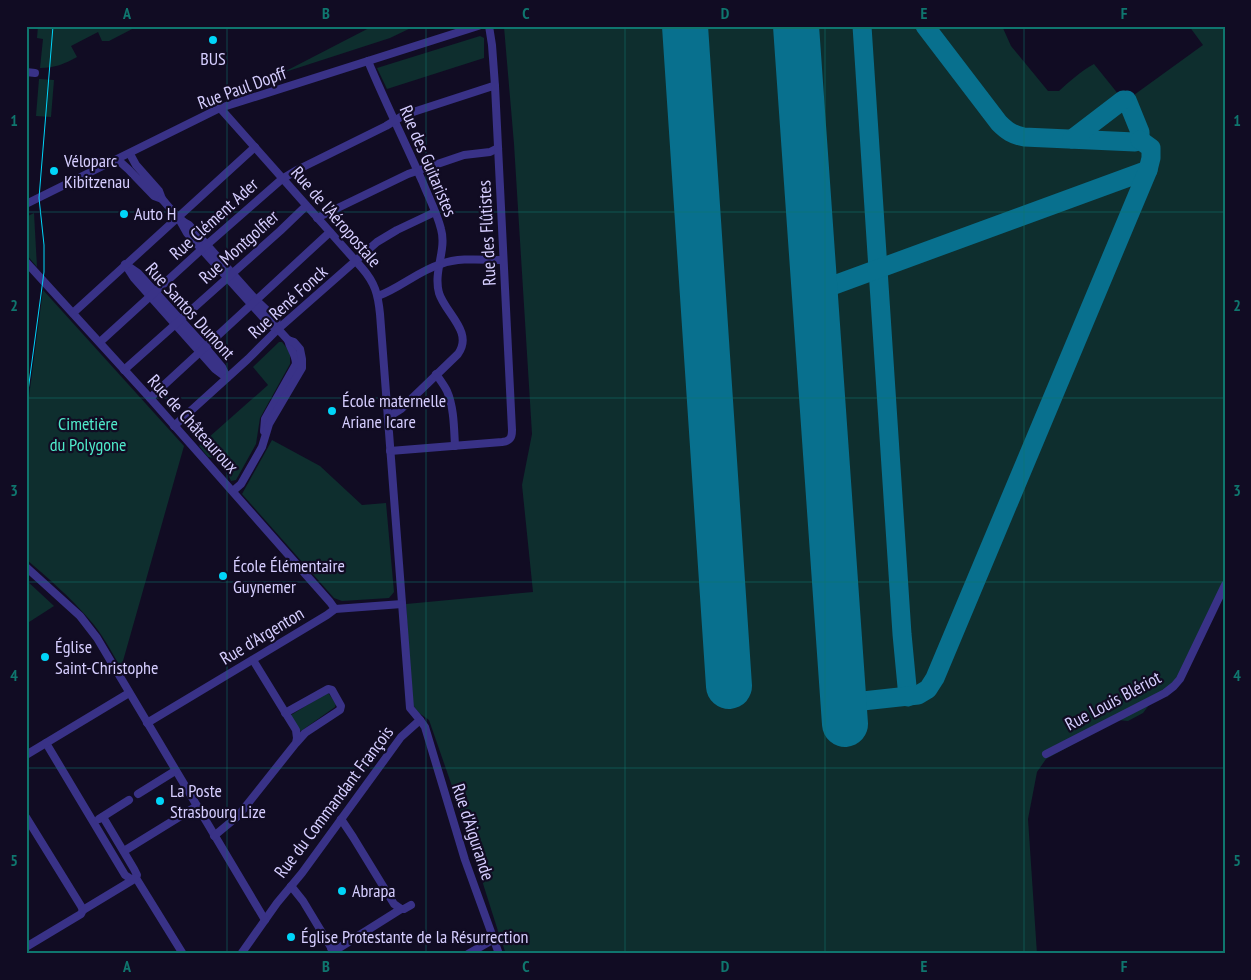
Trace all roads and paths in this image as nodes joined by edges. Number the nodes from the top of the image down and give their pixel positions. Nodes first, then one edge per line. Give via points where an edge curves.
1 (478, 26) edge
2 (489, 26) edge
3 (368, 61) junction
4 (496, 86) junction
5 (220, 108) junction
6 (394, 120) junction
7 (255, 147) junction
8 (498, 148) junction
9 (130, 154) junction
10 (118, 160) junction
11 (417, 170) junction
12 (282, 179) junction
13 (162, 199) junction
14 (26, 204) edge
15 (306, 206) junction
16 (435, 212) junction
17 (178, 217) junction
18 (317, 218) junction
19 (330, 232) junction
20 (204, 247) junction
21 (503, 260) junction
22 (356, 261) junction
23 (26, 262) edge
24 (125, 264) junction
25 (438, 265) junction
26 (230, 275) junction
27 (153, 295) junction
28 (378, 296) junction
29 (255, 303) junction
30 (72, 313) junction
31 (178, 322) junction
32 (278, 329) junction
33 (100, 342) junction
34 (203, 350) junction
35 (124, 370) junction
36 (436, 374) junction
37 (227, 378) junction
38 (150, 398) junction
39 (388, 417) junction
40 (174, 426) junction
41 (455, 446) junction
42 (390, 451) junction
43 (233, 492) junction
44 (26, 567) edge
45 (1225, 586) edge
46 (402, 604) junction
47 (335, 609) junction
48 (253, 660) junction
49 (129, 693) junction
50 (285, 713) junction
51 (420, 720) junction
52 (147, 723) junction
53 (46, 743) junction
54 (296, 743) junction
55 (1046, 754) dead end
56 (26, 755) edge
57 (175, 771) junction
58 (138, 794) dead end
59 (129, 800) dead end
60 (197, 806) junction
61 (103, 817) junction
62 (92, 818) junction
63 (27, 819) edge
64 (341, 819) junction
65 (214, 836) junction
66 (124, 850) junction
67 (136, 878) junction
68 (291, 886) junction
69 (411, 905) dead end
70 (401, 909) junction
71 (83, 910) junction
72 (265, 920) junction
73 (494, 939) junction
74 (27, 950) edge
75 (333, 951) edge
76 (183, 954) edge
77 (241, 954) edge
78 (468, 954) edge
79 (500, 954) edge

1 - 3 street, Rue Paul Dopff
2 - 4 street, Rue des Flûtistes
3 - 5 street, Rue Paul Dopff
3 - 6 street, Rue des Guitaristes
4 - 6 street, Rue Clément Ader
4 - 8 street, Rue des Flûtistes
5 - 7 street, Rue de l'Aéropostale
5 - 9 street, Rue Paul Dopff
6 - 11 street, Rue des Guitaristes
6 - 12 street, Rue Clément Ader
7 - 12 street, Rue de l'Aéropostale
7 - 17 street
8 - 11 street
8 - 21 street, Rue des Flûtistes
9 - 10 street, Rue Paul Dopff
9 - 13 street
10 - 13 street via 154,196
10 - 14 street, Rue Paul Dopff
11 - 16 street, Rue des Guitaristes
11 - 18 street
12 - 15 street, Rue de l'Aéropostale
12 - 20 street, Rue Clément Ader
13 - 17 street
15 - 18 street, Rue de l'Aéropostale
15 - 26 street, Rue Montgolfier
16 - 22 street, Rue René Fonck via 382,239
16 - 25 street, Rue des Guitaristes via 443,236
17 - 20 street via 189,225
17 - 24 street
18 - 19 street, Rue de l'Aéropostale
19 - 22 street, Rue de l'Aéropostale
19 - 29 street
20 - 26 street
20 - 27 street, Rue Clément Ader
21 - 25 street via 453,261
21 - 41 street, Rue des Flûtistes via 510,439
22 - 28 street, Rue de l'Aéropostale via 372,280
22 - 32 street, Rue René Fonck
23 - 30 street, Rue de Châteauroux
24 - 27 street, Rue Santos Dumont via 134,278
24 - 30 street
25 - 28 street
25 - 36 street, Rue des Guitaristes via 440,295 464,339 458,354
26 - 29 street
26 - 31 street, Rue Montgolfier
27 - 31 street, Rue Santos Dumont
27 - 33 street, Rue Clément Ader
28 - 39 street, Rue de l'Aéropostale
29 - 32 street via 276,319
29 - 34 street
30 - 33 street, Rue de Châteauroux
31 - 34 street, Rue Santos Dumont
31 - 35 street, Rue Montgolfier
32 - 37 street, Rue René Fonck
32 - 43 street via 288,340 296,364 265,419 262,447
33 - 35 street, Rue de Châteauroux
34 - 37 street, Rue Santos Dumont via 215,369
34 - 38 street
35 - 38 street, Rue de Châteauroux
36 - 39 street, Rue des Guitaristes via 401,409
36 - 41 street via 449,398
37 - 40 street, Rue René Fonck
38 - 40 street, Rue de Châteauroux
39 - 42 street, Rue de l'Aéropostale
40 - 43 street, Rue de Châteauroux
41 - 42 street
42 - 46 street, Rue de l'Aéropostale
43 - 47 street, Rue de Châteauroux
44 - 49 street via 80,616 97,638
45 - 55 street, Rue Louis Blériot via 1174,686
46 - 47 street
46 - 51 street via 410,708
47 - 48 street, Rue d'Argenton
48 - 50 street
48 - 52 street, Rue d'Argenton
49 - 52 street
49 - 53 street
50 - 54 street via 296,730
50 - 54 street via 328,689 332,690 341,706
51 - 64 street, Rue du Commandant François via 401,737
51 - 73 street, Rue d'Aigurande
52 - 57 street
53 - 56 street
53 - 62 street
54 - 65 street via 238,816
57 - 58 street
57 - 60 street
59 - 61 street
60 - 65 street
60 - 66 street
61 - 62 street
61 - 66 street
62 - 67 street via 125,874 131,879
63 - 71 street
64 - 68 street, Rue du Commandant François
64 - 70 street via 394,904
65 - 72 street
66 - 67 street
67 - 71 street
67 - 76 street
68 - 72 street, Rue du Commandant François
68 - 75 street
69 - 70 street
70 - 75 street
71 - 74 street
72 - 77 street, Rue du Commandant François
73 - 78 street
73 - 79 street, Rue d'Aigurande

